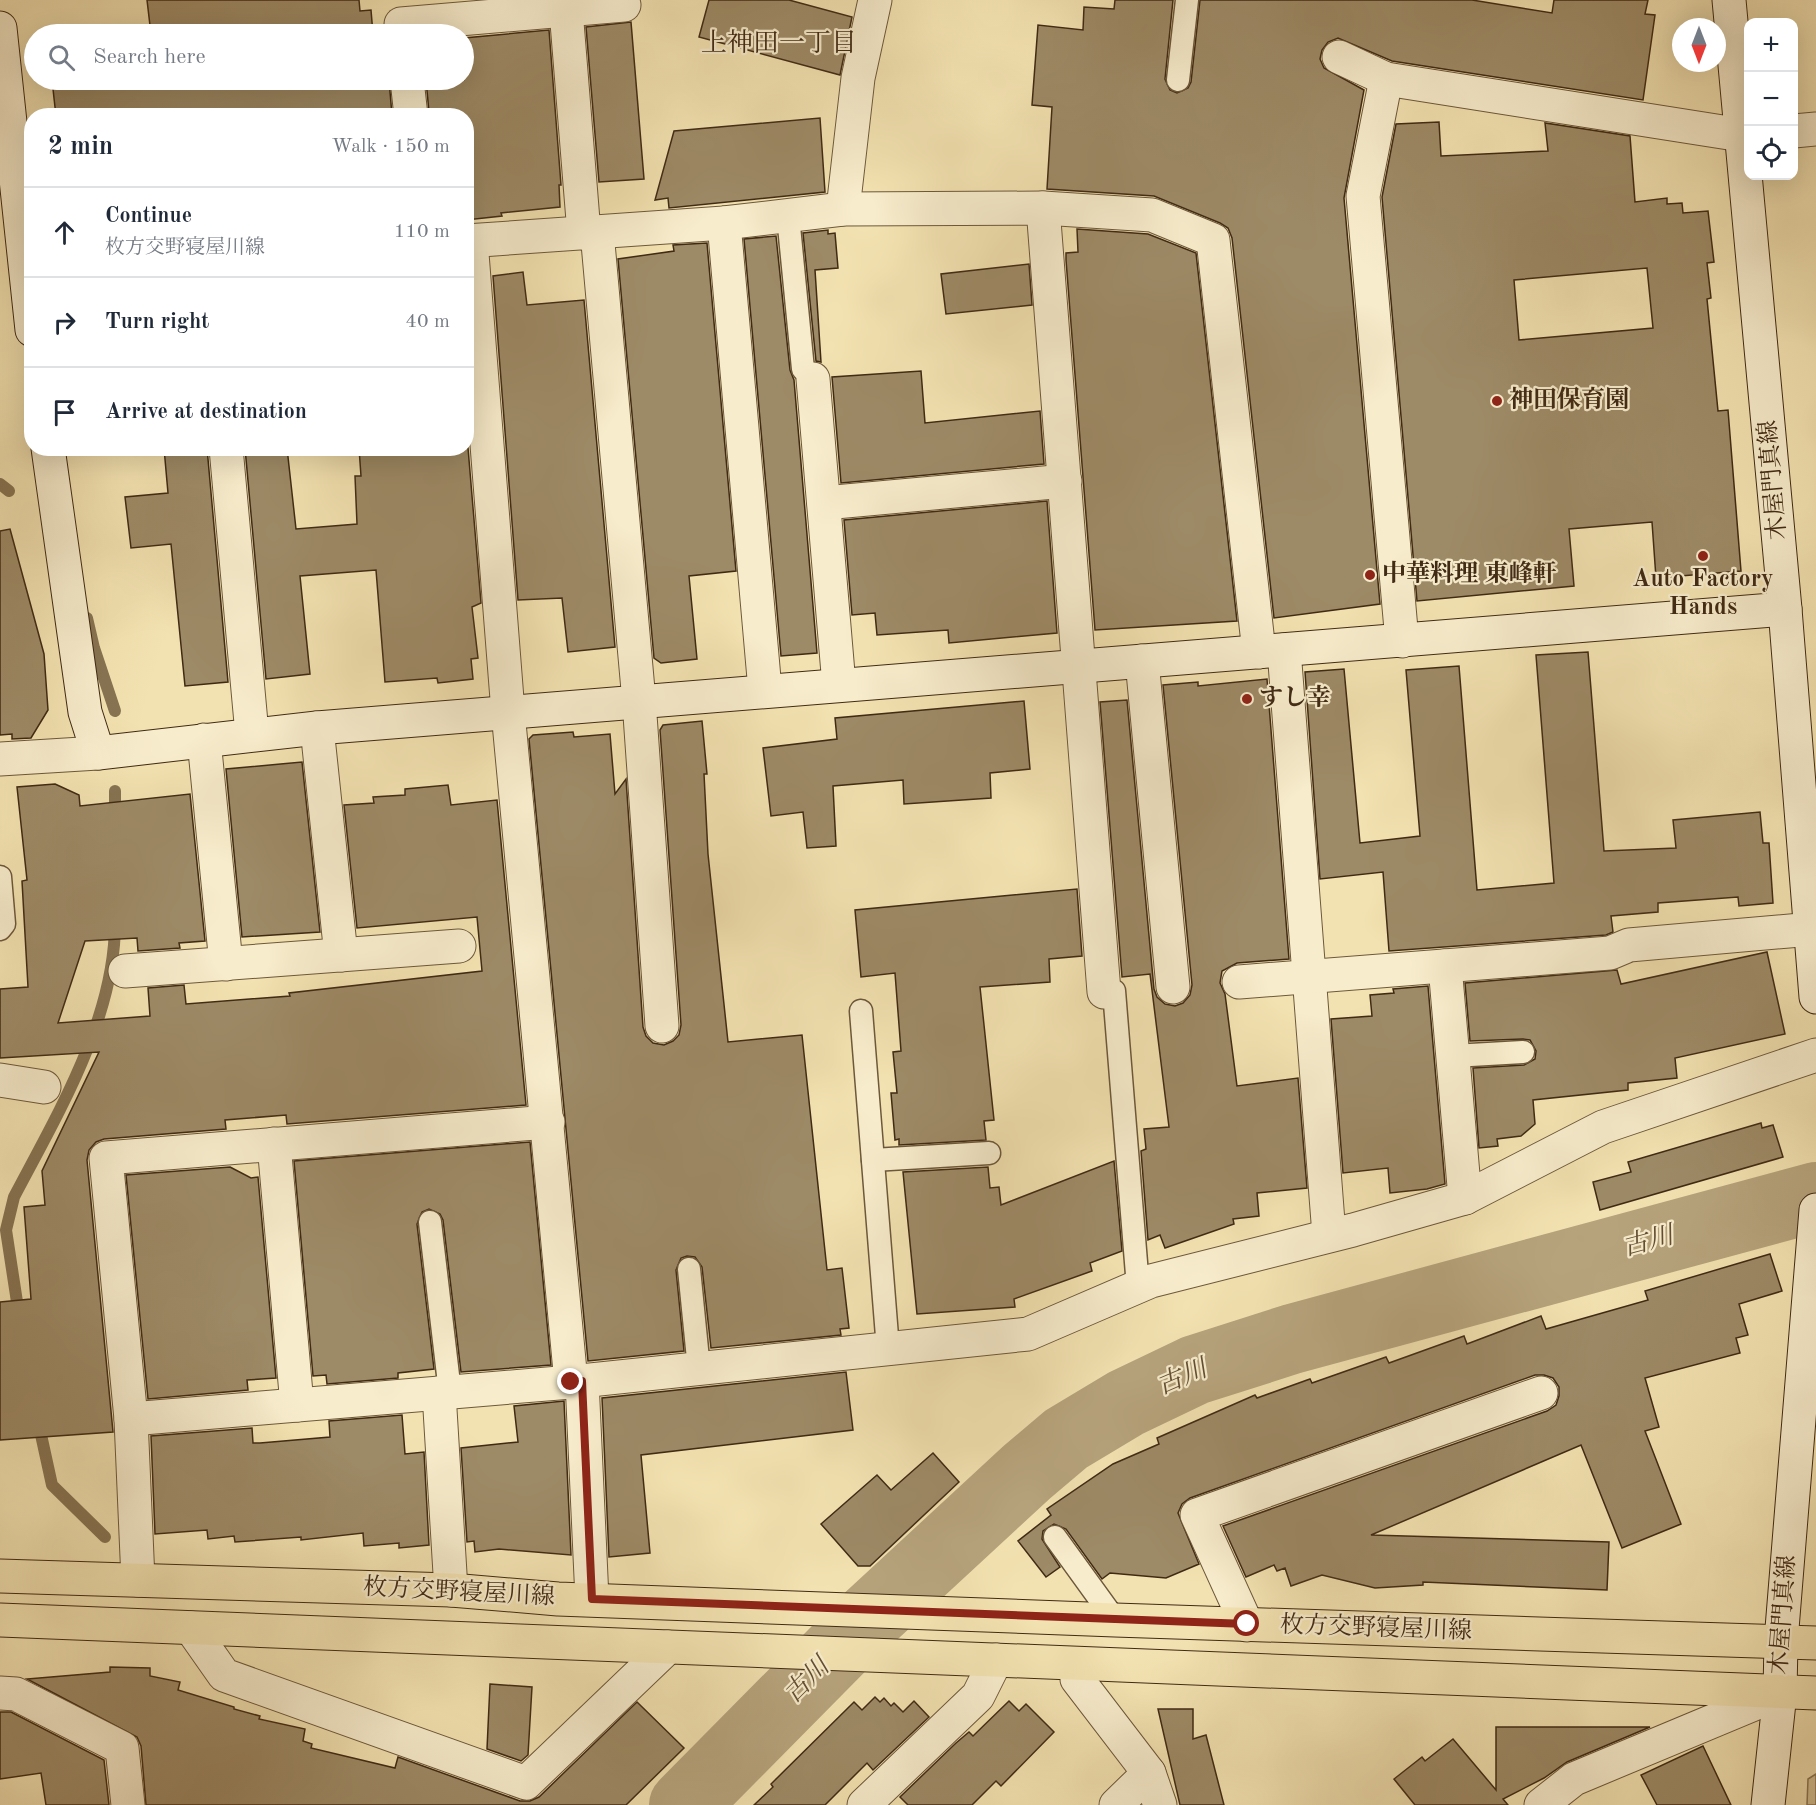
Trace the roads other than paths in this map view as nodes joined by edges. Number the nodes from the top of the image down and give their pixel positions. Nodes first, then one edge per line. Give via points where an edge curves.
1 (875, 0) edge
2 (1187, 0) edge
3 (1729, 0) edge
4 (624, 5) dead end
5 (566, 10) junction
6 (400, 20) edge
7 (0, 28) edge
8 (1339, 57) dead end
9 (1386, 79) junction
10 (1179, 80) dead end
11 (408, 90) edge
12 (410, 108) edge
13 (1744, 128) edge
14 (1816, 129) edge
15 (1798, 131) edge
16 (1744, 136) edge
17 (1749, 180) edge
18 (1043, 208) junction
19 (843, 209) junction
20 (788, 216) junction
21 (724, 223) junction
22 (590, 233) junction
23 (24, 241) edge
24 (474, 241) edge
25 (474, 301) edge
26 (813, 379) joint
27 (49, 456) edge
28 (227, 456) edge
29 (1065, 481) junction
30 (824, 503) junction
31 (1785, 609) junction
32 (1402, 641) junction
33 (1272, 651) junction
34 (1142, 661) junction
35 (1079, 666) junction
36 (839, 685) junction
37 (765, 690) junction
38 (639, 701) junction
39 (508, 712) junction
40 (317, 728) junction
41 (252, 734) junction
42 (204, 740) junction
43 (98, 753) junction
44 (0, 759) edge
45 (0, 877) edge
46 (0, 929) edge
47 (1812, 929) junction
48 (459, 946) dead end
49 (341, 955) junction
50 (226, 964) junction
51 (1445, 966) junction
52 (125, 971) dead end
53 (1309, 976) junction
54 (1239, 982) dead end
55 (1173, 987) dead end
56 (1109, 992) joint
57 (1816, 997) edge
58 (861, 1011) dead end
59 (662, 1026) dead end
60 (1523, 1052) dead end
61 (1816, 1055) edge
62 (1453, 1056) junction
63 (0, 1080) edge
64 (44, 1087) dead end
65 (548, 1122) junction
66 (274, 1144) junction
67 (989, 1153) dead end
68 (873, 1160) junction
69 (1465, 1198) junction
70 (430, 1222) dead end
71 (1815, 1222) edge
72 (1329, 1236) junction
73 (689, 1269) dead end
74 (1138, 1287) junction
75 (888, 1349) junction
76 (699, 1369) junction
77 (576, 1382) junction
78 (444, 1393) junction
79 (1541, 1394) dead end
80 (297, 1405) junction
81 (131, 1419) junction
82 (1055, 1537) dead end
83 (0, 1576) edge
84 (138, 1580) junction
85 (451, 1590) junction
86 (592, 1599) junction
87 (0, 1620) edge
88 (1115, 1620) junction
89 (1247, 1624) junction
90 (191, 1628) junction
91 (1781, 1641) junction
92 (1816, 1642) edge
93 (668, 1647) junction
94 (996, 1660) junction
95 (1078, 1664) junction
96 (0, 1693) edge
97 (1780, 1693) junction
98 (1816, 1694) edge
99 (1149, 1773) junction
100 (128, 1805) edge
101 (864, 1805) edge
102 (1116, 1805) edge
103 (1160, 1805) edge
104 (1541, 1805) edge
105 (1768, 1805) edge

1 - 19 street via 858,78
2 - 10 lane
3 - 13 street, 木屋門真線
4 - 5 street
5 - 6 street
5 - 22 street
7 - 23 street
8 - 9 street
9 - 16 street
9 - 32 street via 1363,196
11 - 12 street
14 - 15 street
17 - 31 street, 木屋門真線
18 - 19 street
18 - 29 street
18 - 33 street via 1152,215 1213,240
19 - 20 street
20 - 21 street
20 - 26 lane via 803,369
21 - 22 street
21 - 37 street
22 - 24 street
22 - 38 street
25 - 39 street
26 - 30 street
27 - 43 street via 85,712
28 - 41 street
29 - 30 street
29 - 35 street
30 - 36 street
31 - 32 street
31 - 47 street, 木屋門真線
32 - 33 street
33 - 34 street
33 - 53 street
34 - 35 street
34 - 55 street
35 - 36 street
35 - 56 street
36 - 37 street
37 - 38 street
38 - 39 street
38 - 59 street
39 - 40 street
39 - 65 street
40 - 41 street
40 - 49 street
41 - 42 street
42 - 43 street
42 - 50 street
43 - 44 street
45 - 46 lane via 4,924
47 - 51 street via 1629,945 1610,953
47 - 57 street, 木屋門真線
48 - 49 street
49 - 50 street
50 - 52 street
51 - 53 street
51 - 62 street
53 - 54 street
53 - 72 street
56 - 74 lane
58 - 68 lane
60 - 62 lane
61 - 69 street via 1603,1127
62 - 69 street
63 - 64 street
65 - 66 street
65 - 77 street
66 - 80 street
66 - 81 street via 106,1158
67 - 68 lane
68 - 75 lane
69 - 72 street
70 - 78 lane
71 - 91 street, 木屋門真線
72 - 74 street
73 - 76 lane
74 - 75 street via 1028,1334
75 - 76 street
76 - 77 street
77 - 78 street
77 - 86 street
78 - 80 street
78 - 85 street
79 - 89 street via 1197,1515
80 - 81 street
81 - 84 street
82 - 88 lane
83 - 84 main road, 枚方交野寝屋川線
84 - 85 main road, 枚方交野寝屋川線
85 - 86 main road, 枚方交野寝屋川線
86 - 88 main road, 枚方交野寝屋川線
87 - 90 main road, 枚方交野寝屋川線
88 - 89 main road, 枚方交野寝屋川線
89 - 91 main road, 枚方交野寝屋川線
90 - 93 main road, 枚方交野寝屋川線
90 - 93 street via 224,1675 526,1783
91 - 92 main road, 枚方交野寝屋川線
91 - 97 street, 木屋門真線
93 - 94 main road, 枚方交野寝屋川線
94 - 95 main road, 枚方交野寝屋川線
94 - 101 street via 978,1696
95 - 97 main road, 枚方交野寝屋川線
95 - 99 street via 1077,1679
96 - 100 street via 16,1695 122,1748
97 - 98 main road, 枚方交野寝屋川線
97 - 104 street via 1574,1779
97 - 105 street, 木屋門真線
99 - 102 street
99 - 103 street

